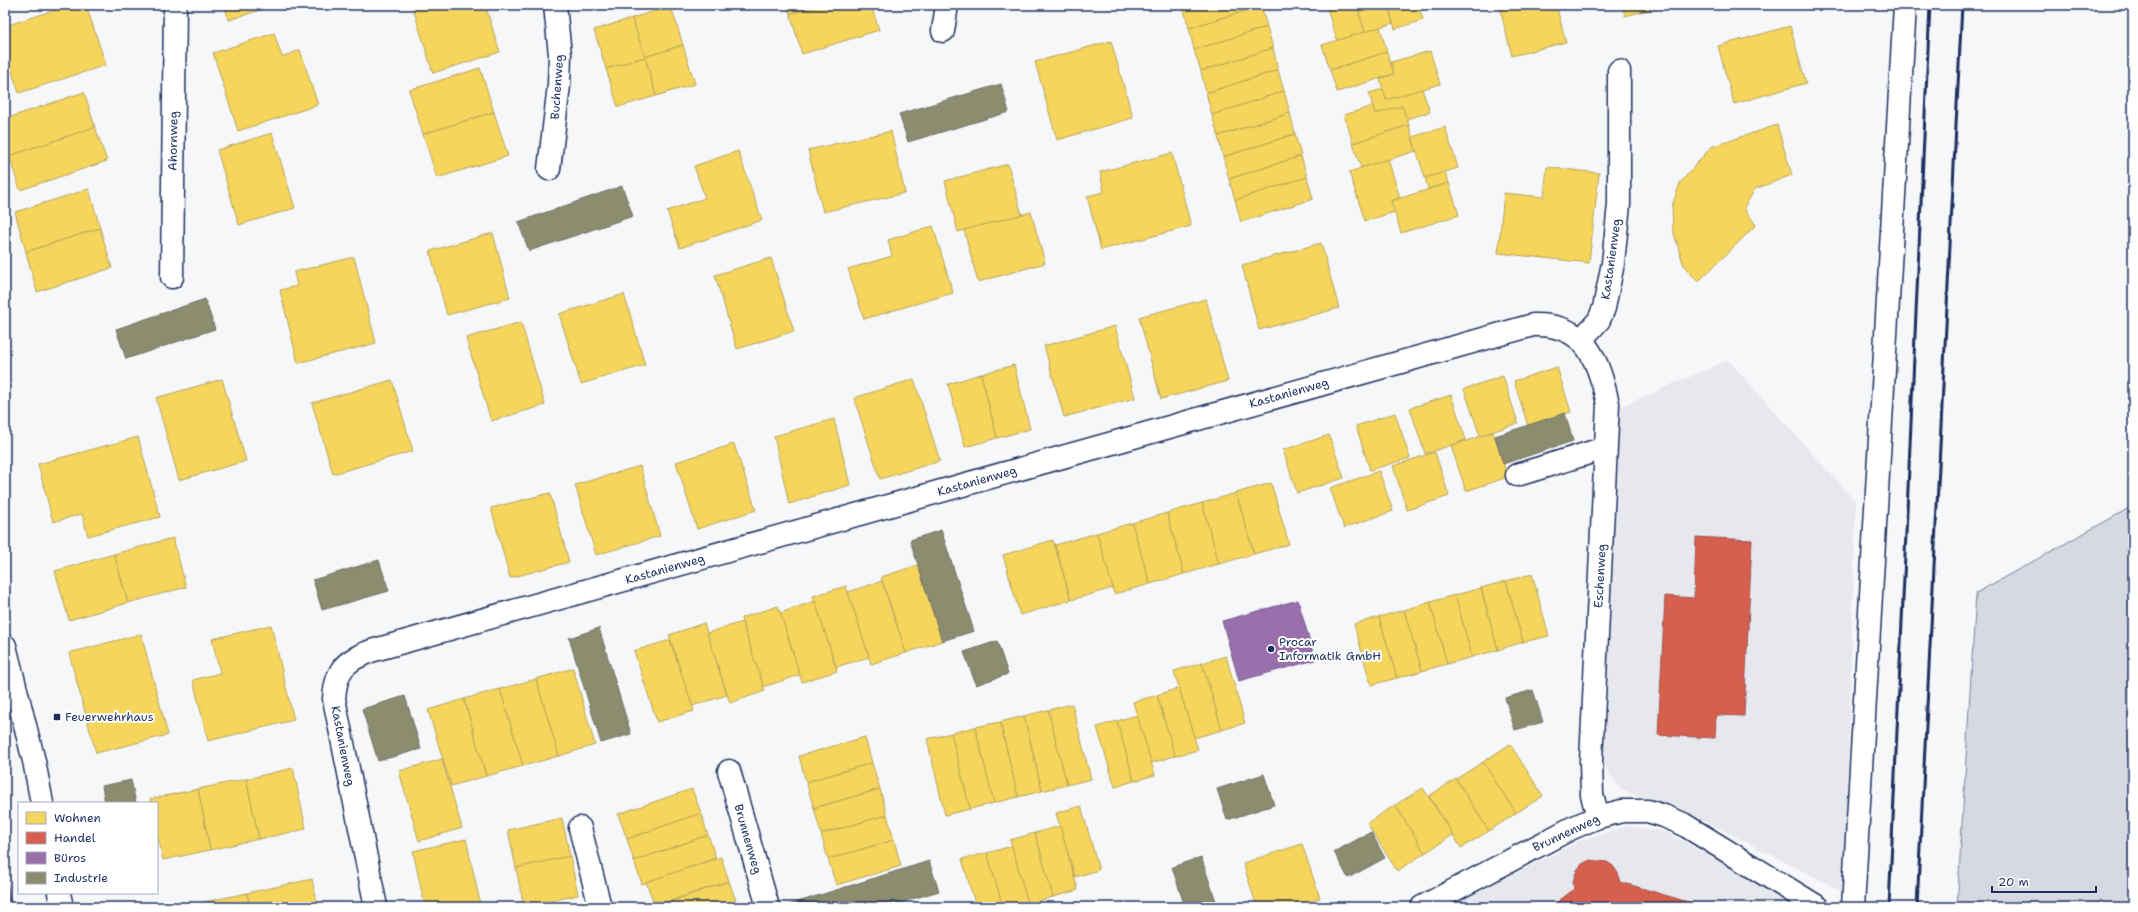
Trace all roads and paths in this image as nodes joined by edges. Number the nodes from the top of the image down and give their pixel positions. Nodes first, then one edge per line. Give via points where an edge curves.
1 (175, 5) edge
2 (555, 5) edge
3 (947, 5) edge
4 (1905, 5) edge
5 (943, 31) dead end
6 (1619, 71) dead end
7 (550, 169) dead end
8 (172, 277) dead end
9 (1582, 340) junction
10 (1605, 448) junction
11 (1517, 475) dead end
12 (5, 646) edge
13 (729, 771) dead end
14 (42, 802) edge
15 (1598, 817) junction
16 (580, 828) dead end
17 (59, 894) edge
18 (62, 907) edge
19 (376, 907) edge
20 (600, 907) edge
21 (768, 907) edge
22 (1422, 907) edge
23 (1818, 907) edge
24 (1853, 907) edge

1 - 8 street, Ahornweg
2 - 7 street, Buchenweg via 560,70
3 - 5 street
4 - 24 street
6 - 9 street, Kastanienweg via 1619,204 1613,263 1604,308 1599,320
9 - 10 street, Eschenweg via 1598,367 1608,404
9 - 19 street, Kastanienweg via 1562,327 1548,325 1518,328 354,657 338,673 334,699
10 - 11 street
10 - 15 street, Eschenweg via 1592,762 1592,795
12 - 14 street
13 - 21 street, Brunnenweg
15 - 22 street, Brunnenweg via 1572,828
15 - 23 street, Brunnenweg via 1635,810 1648,811 1684,824
16 - 20 street
17 - 18 street

